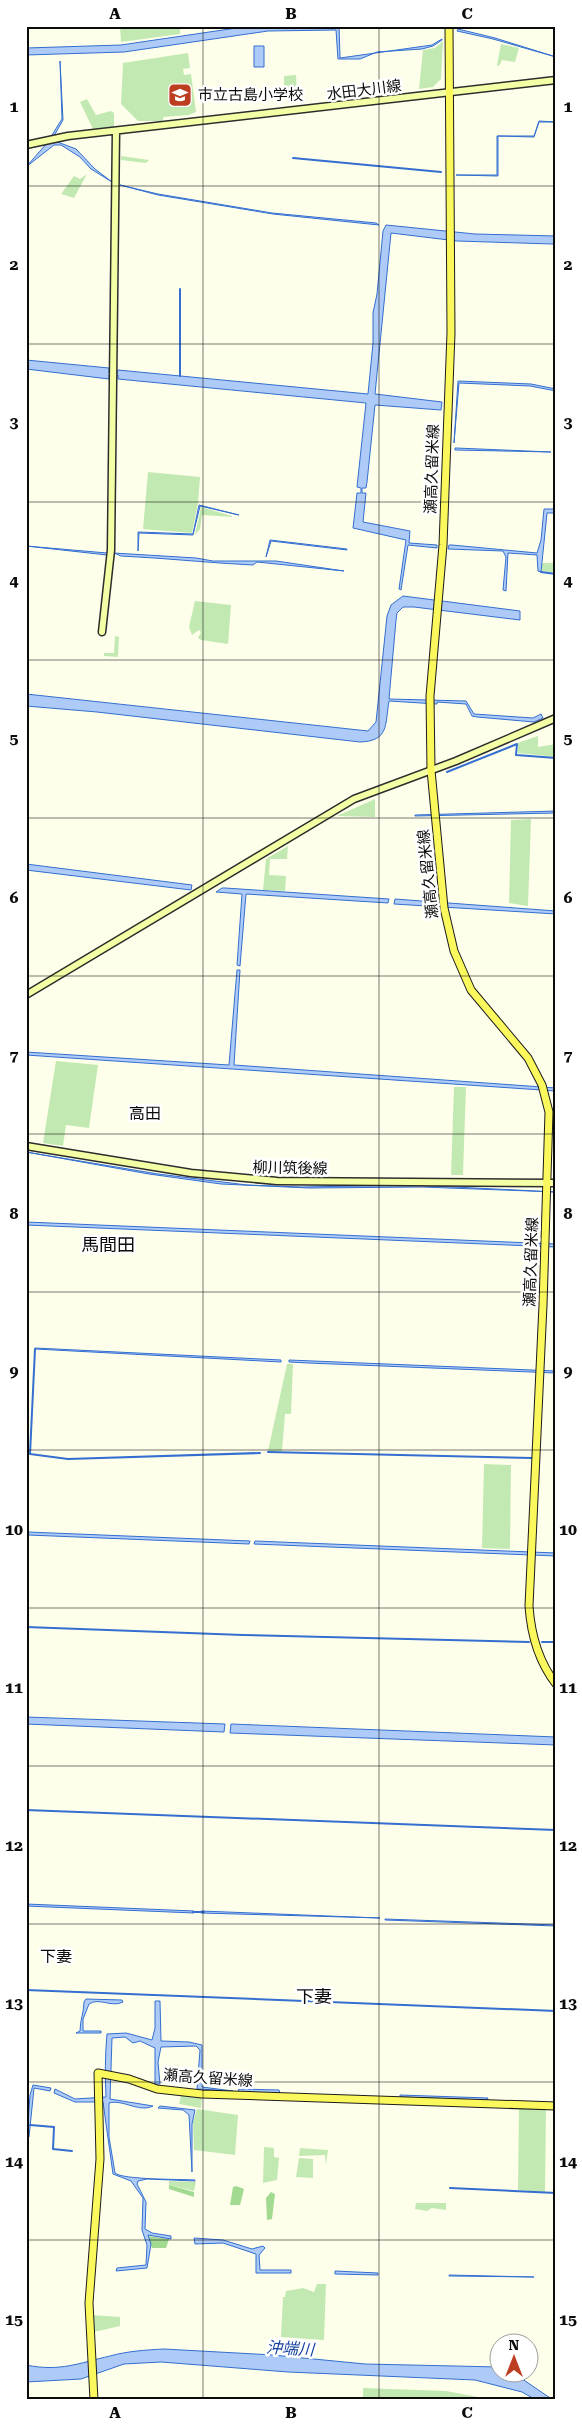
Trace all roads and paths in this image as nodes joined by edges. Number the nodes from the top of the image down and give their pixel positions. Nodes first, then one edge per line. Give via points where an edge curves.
1 (449, 26) edge
2 (556, 80) edge
3 (450, 92) junction
4 (116, 131) junction
5 (26, 145) edge
6 (102, 632) dead end
7 (556, 718) edge
8 (431, 770) junction
9 (26, 995) edge
10 (26, 1146) edge
11 (556, 1183) edge
12 (547, 1189) junction
13 (556, 1684) edge
14 (556, 2106) edge
15 (94, 2400) edge

1 - 3 main road, 瀬高久留米線
2 - 3 street, 水田大川線
3 - 4 street, 水田大川線
3 - 8 main road, 瀬高久留米線 via 451,333 443,545 430,696
4 - 5 street, 水田大川線
4 - 6 street via 111,550
7 - 8 street
8 - 9 street via 336,809
8 - 12 main road, 瀬高久留米線 via 444,905 454,951 471,990 528,1058 543,1089 550,1126
10 - 12 street, 柳川筑後線 via 191,1174 249,1179
11 - 12 street, 柳川筑後線
12 - 13 main road, 瀬高久留米線 via 530,1623 540,1659
14 - 15 main road, 瀬高久留米線 via 202,2094 157,2089 98,2073 100,2158 89,2303

